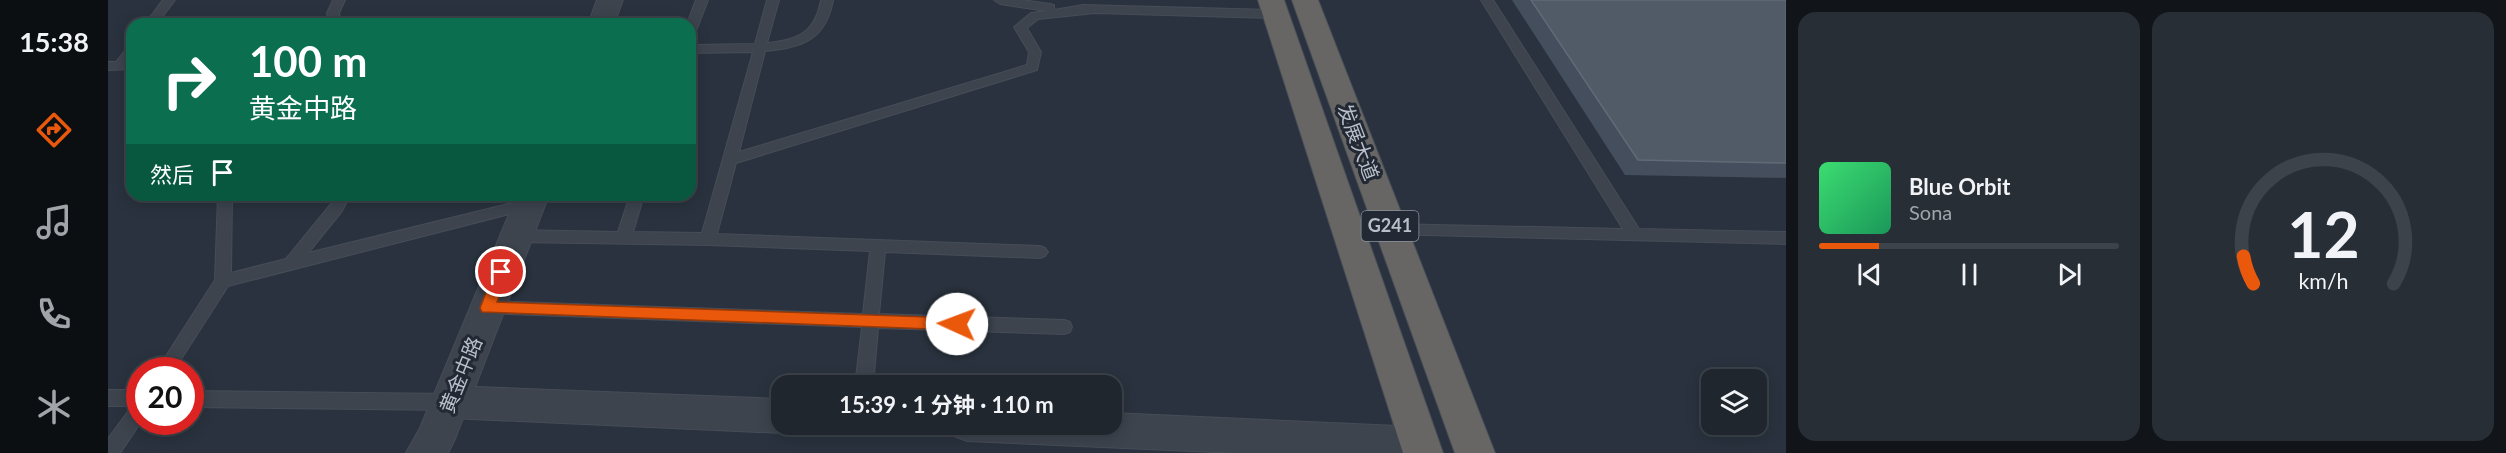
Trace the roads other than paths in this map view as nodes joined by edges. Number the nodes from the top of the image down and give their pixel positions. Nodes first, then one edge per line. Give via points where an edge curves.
1 (169, 0) edge
2 (339, 0) edge
3 (610, 0) edge
4 (702, 0) edge
5 (773, 0) edge
6 (827, 0) edge
7 (1000, 0) edge
8 (1305, 0) edge
9 (1487, 0) edge
10 (1274, 7) edge
11 (1092, 10) junction
12 (156, 18) edge
13 (334, 18) edge
14 (603, 18) edge
15 (695, 18) edge
16 (696, 49) edge
17 (761, 49) junction
18 (732, 159) junction
19 (225, 201) edge
20 (340, 201) edge
21 (524, 201) edge
22 (530, 201) edge
23 (635, 201) edge
24 (1391, 230) junction
25 (1635, 235) junction
26 (516, 236) junction
27 (624, 238) junction
28 (1786, 238) edge
29 (708, 239) junction
30 (878, 246) junction
31 (1040, 252) dead end
32 (292, 264) junction
33 (223, 281) junction
34 (487, 308) junction
35 (870, 322) junction
36 (1064, 327) dead end
37 (173, 357) edge
38 (865, 375) edge
39 (108, 398) edge
40 (126, 398) edge
41 (204, 399) edge
42 (450, 402) junction
43 (771, 416) edge
44 (126, 429) edge
45 (1122, 432) edge
46 (1421, 448) edge
47 (109, 453) edge
48 (426, 453) edge
49 (1475, 453) edge

1 - 12 lane
2 - 13 lane
3 - 14 street
4 - 15 lane
5 - 17 lane
6 - 17 lane via 825,15 804,40
7 - 11 lane via 1038,8
8 - 24 highway, 发展大道 / G241
9 - 25 lane
10 - 11 lane
10 - 46 highway, 发展大道 / G241
11 - 18 lane via 1035,16 1020,27 1035,52 1033,67
16 - 17 lane
17 - 18 lane
18 - 29 lane
19 - 33 lane
20 - 32 lane
21 - 32 lane
22 - 26 street, 黄金中路
23 - 27 lane
24 - 25 lane
24 - 49 highway, 发展大道 / G241
25 - 28 lane
26 - 27 lane
26 - 34 street, 黄金中路
27 - 29 lane
29 - 30 lane
30 - 31 lane
30 - 35 lane
32 - 33 lane
33 - 37 lane
34 - 35 lane
34 - 42 street, 黄金中路
35 - 36 lane
35 - 38 lane
39 - 40 lane
41 - 42 lane
42 - 43 street
42 - 48 street, 黄金中路
44 - 47 lane
45 - 46 street

